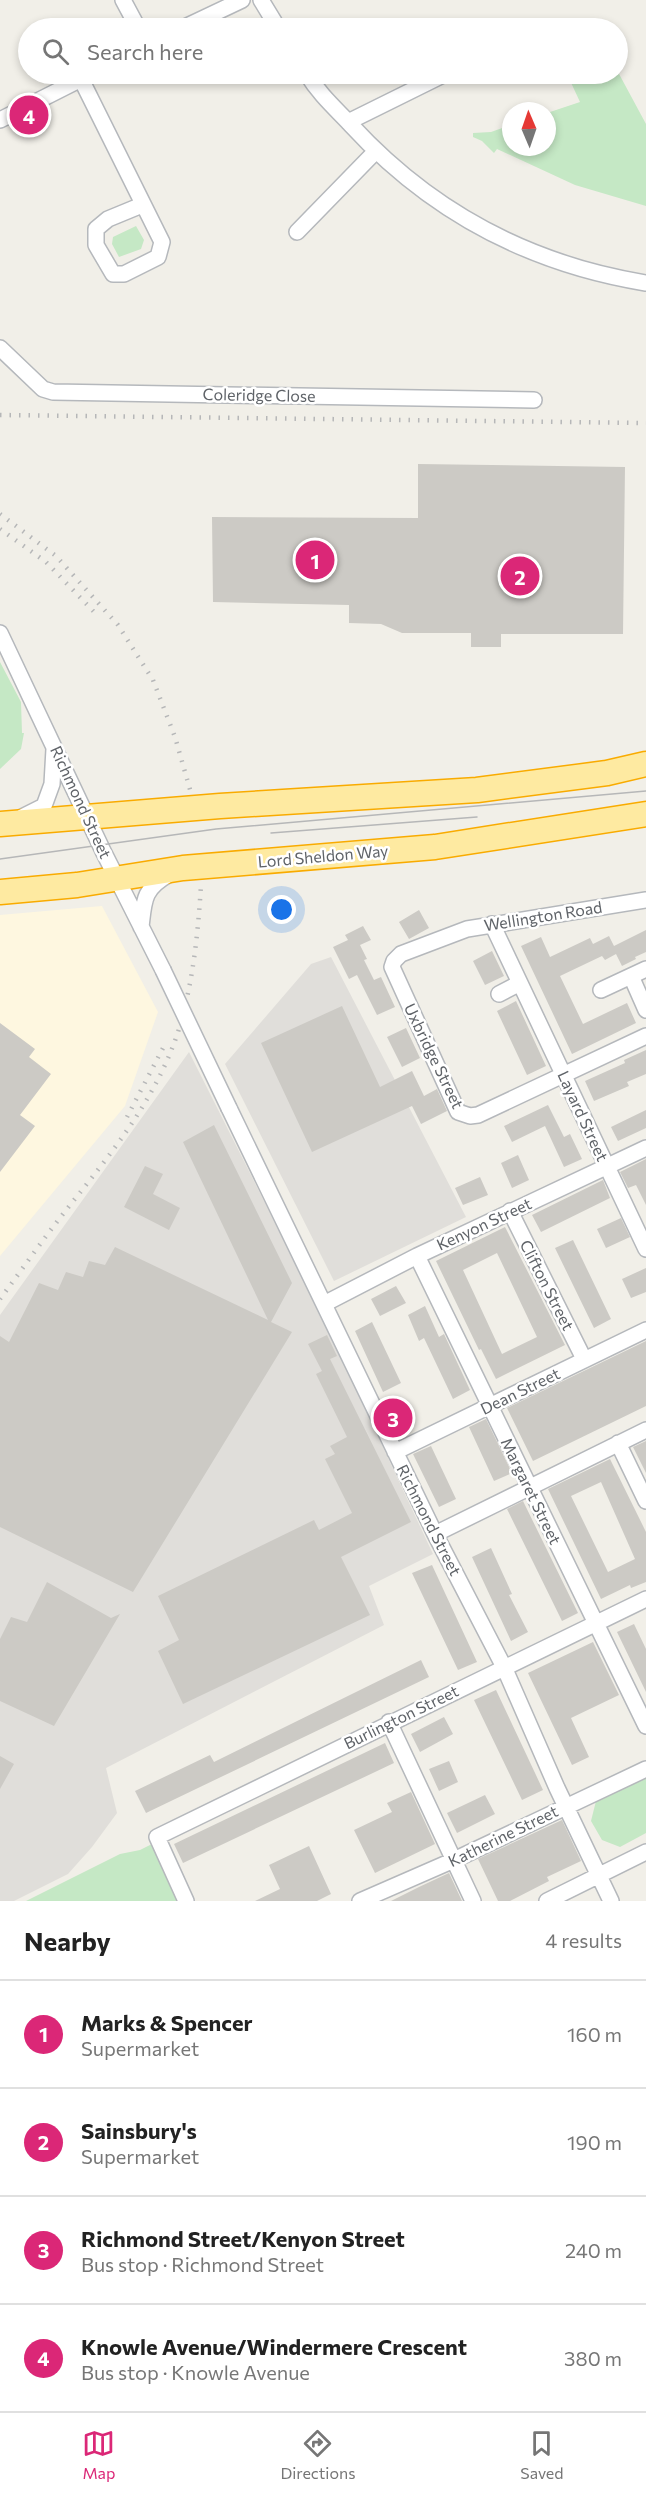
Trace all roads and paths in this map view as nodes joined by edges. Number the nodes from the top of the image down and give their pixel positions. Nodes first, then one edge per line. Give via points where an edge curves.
1 (123, 0) edge
2 (242, 0) edge
3 (261, 0) edge
4 (133, 18) edge
5 (204, 18) edge
6 (273, 18) edge
7 (70, 84) edge
8 (89, 84) edge
9 (314, 84) edge
10 (425, 84) edge
11 (0, 120) edge
12 (348, 122) junction
13 (375, 152) junction
14 (142, 205) junction
15 (297, 232) dead end
16 (646, 283) edge
17 (0, 348) edge
18 (534, 400) dead end
19 (0, 633) edge
20 (54, 746) junction
21 (646, 764) edge
22 (646, 814) edge
23 (88, 817) junction
24 (4, 823) edge
25 (183, 868) junction
26 (117, 878) junction
27 (0, 892) edge
28 (646, 900) edge
29 (492, 924) junction
30 (141, 927) junction
31 (442, 937) joint
32 (646, 969) edge
33 (631, 976) junction
34 (520, 984) junction
35 (602, 990) dead end
36 (499, 994) dead end
37 (646, 1010) edge
38 (646, 1036) edge
39 (563, 1075) junction
40 (646, 1148) edge
41 (607, 1167) junction
42 (510, 1211) junction
43 (646, 1249) edge
44 (417, 1256) junction
45 (324, 1304) junction
46 (646, 1330) edge
47 (584, 1359) junction
48 (490, 1406) junction
49 (646, 1430) edge
50 (618, 1443) junction
51 (395, 1452) junction
52 (530, 1487) junction
53 (646, 1501) edge
54 (435, 1534) junction
55 (646, 1599) edge
56 (596, 1624) junction
57 (504, 1667) junction
58 (389, 1722) junction
59 (646, 1726) edge
60 (646, 1769) edge
61 (566, 1806) junction
62 (646, 1852) edge
63 (454, 1860) junction
64 (599, 1875) junction
65 (186, 1901) edge
66 (360, 1901) edge
67 (473, 1901) edge
68 (547, 1901) edge
69 (611, 1901) edge

1 - 4 street
2 - 5 street
3 - 6 street
7 - 11 street
8 - 14 street
9 - 12 street
10 - 12 street
12 - 13 street
13 - 15 street
13 - 16 street via 476,227 575,266
14 - 14 street via 162,249 147,264 124,274 113,274 96,245 96,229 108,219
17 - 18 street, Coleridge Close via 43,389 53,392
19 - 20 street, Richmond Street
20 - 23 street, Richmond Street
20 - 24 street via 52,784 44,806
21 - 23 highway via 477,790
22 - 25 highway, Lord Sheldon Way via 435,847
23 - 24 highway
23 - 26 street, Richmond Street
25 - 26 highway, Lord Sheldon Way
25 - 30 street via 152,885 145,897
26 - 27 highway, Lord Sheldon Way
26 - 30 street, Richmond Street
28 - 29 street, Wellington Road
29 - 31 street, Wellington Road
29 - 34 street, Layard Street
30 - 45 street, Richmond Street, bridge
31 - 39 street, Uxbridge Street via 401,954 392,967 458,1112 478,1115
32 - 33 street
33 - 35 street
33 - 37 street
34 - 36 street
34 - 39 street, Layard Street
38 - 39 street, Uxbridge Street
39 - 41 street, Layard Street
40 - 41 street, Kenyon Street
41 - 42 street, Kenyon Street
41 - 43 street, Layard Street
42 - 44 street, Kenyon Street
42 - 47 street, Clifton Street
44 - 45 street, Kenyon Street
44 - 48 street, Margaret Street
45 - 51 street, Richmond Street
46 - 47 street, Dean Street
47 - 48 street, Dean Street
48 - 51 street, Dean Street
48 - 52 street, Margaret Street
49 - 50 street
50 - 52 street
50 - 53 street
51 - 54 street, Richmond Street
52 - 54 street
52 - 56 street, Margaret Street
54 - 57 street, Richmond Street
55 - 56 street, Burlington Street
56 - 57 street, Burlington Street
56 - 59 street, Margaret Street
57 - 58 street, Burlington Street
57 - 61 street, Richmond Street
58 - 63 street
58 - 65 street, Burlington Street via 157,1837
60 - 61 street, Katherine Street
61 - 63 street, Katherine Street
61 - 64 street, Richmond Street
62 - 64 street
63 - 66 street, Katherine Street
63 - 67 street
64 - 68 street
64 - 69 street, Richmond Street

